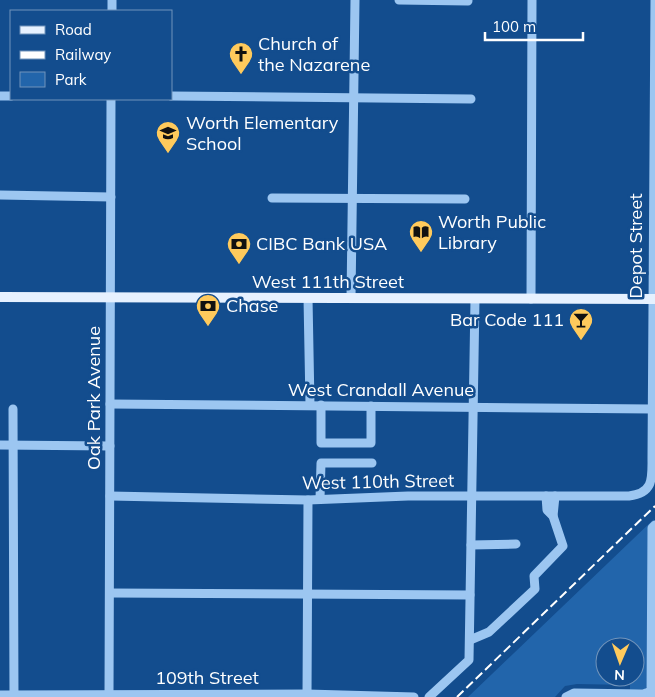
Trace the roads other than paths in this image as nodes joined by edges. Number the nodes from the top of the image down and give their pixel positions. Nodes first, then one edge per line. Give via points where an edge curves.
1 (355, 0) edge
2 (399, 0) edge
3 (532, 0) edge
4 (655, 0) edge
5 (468, 1) edge
6 (655, 63) edge
7 (172, 96) edge
8 (355, 98) junction
9 (471, 99) dead end
10 (111, 100) edge
11 (0, 195) edge
12 (111, 197) junction
13 (654, 197) edge
14 (272, 198) dead end
15 (353, 199) junction
16 (465, 199) dead end
17 (0, 297) edge
18 (110, 298) junction
19 (308, 298) junction
20 (351, 298) junction
21 (475, 299) junction
22 (531, 299) junction
23 (654, 299) edge
24 (110, 404) junction
25 (310, 405) junction
26 (322, 405) junction
27 (371, 406) junction
28 (473, 406) junction
29 (14, 409) dead end
30 (652, 409) junction
31 (0, 445) edge
32 (14, 446) junction
33 (110, 446) junction
34 (372, 463) dead end
35 (645, 491) joint
36 (110, 496) junction
37 (551, 496) junction
38 (472, 497) junction
39 (320, 499) junction
40 (308, 500) junction
41 (655, 525) edge
42 (516, 544) dead end
43 (471, 545) junction
44 (110, 593) junction
45 (308, 594) junction
46 (470, 595) junction
47 (653, 595) edge
48 (470, 640) junction
49 (652, 693) edge
50 (0, 696) edge
51 (14, 696) edge
52 (109, 696) edge
53 (307, 696) edge
54 (414, 697) edge
55 (429, 697) edge
56 (566, 697) edge

1 - 8 street
2 - 5 street
3 - 22 street
4 - 6 street, Depot Street
6 - 13 street, Depot Street
7 - 8 street
8 - 9 street
8 - 15 street
10 - 12 street, Oak Park Avenue
11 - 12 street
12 - 18 street, Oak Park Avenue
13 - 23 street, Depot Street
14 - 15 street
15 - 16 street
15 - 20 street
17 - 18 main road, West 111th Street
18 - 19 main road, West 111th Street
18 - 24 street, Oak Park Avenue
19 - 20 main road, West 111th Street
19 - 25 street
20 - 21 main road, West 111th Street
21 - 22 main road, West 111th Street
21 - 28 street
22 - 23 main road, West 111th Street
23 - 30 street, Depot Street
24 - 25 street, West Crandall Avenue
24 - 33 street, Oak Park Avenue
25 - 26 street, West Crandall Avenue
26 - 27 street, West Crandall Avenue
26 - 27 street via 321,443 371,443
27 - 28 street, West Crandall Avenue
28 - 30 street, West Crandall Avenue
28 - 38 street
29 - 32 street
30 - 35 street, Depot Street via 652,480
31 - 32 street
32 - 33 street
32 - 51 street
33 - 36 street, Oak Park Avenue
34 - 39 street via 320,463
35 - 37 street, West 110th Street via 629,496
36 - 40 street, West 110th Street
36 - 44 street, Oak Park Avenue
37 - 38 street, West 110th Street
37 - 48 street via 547,510 553,516 564,546 534,576 536,588 489,632
38 - 39 street, West 110th Street
38 - 43 street
39 - 40 street, West 110th Street
40 - 45 street
41 - 47 street via 652,528
42 - 43 street
43 - 46 street
44 - 45 street
44 - 52 street, Oak Park Avenue
45 - 46 street
45 - 53 street
46 - 48 street
47 - 49 street
48 - 55 street via 469,660
49 - 56 street via 574,693
50 - 51 street, 109th Street
51 - 52 street, 109th Street
52 - 53 street, 109th Street
53 - 54 street, 109th Street

